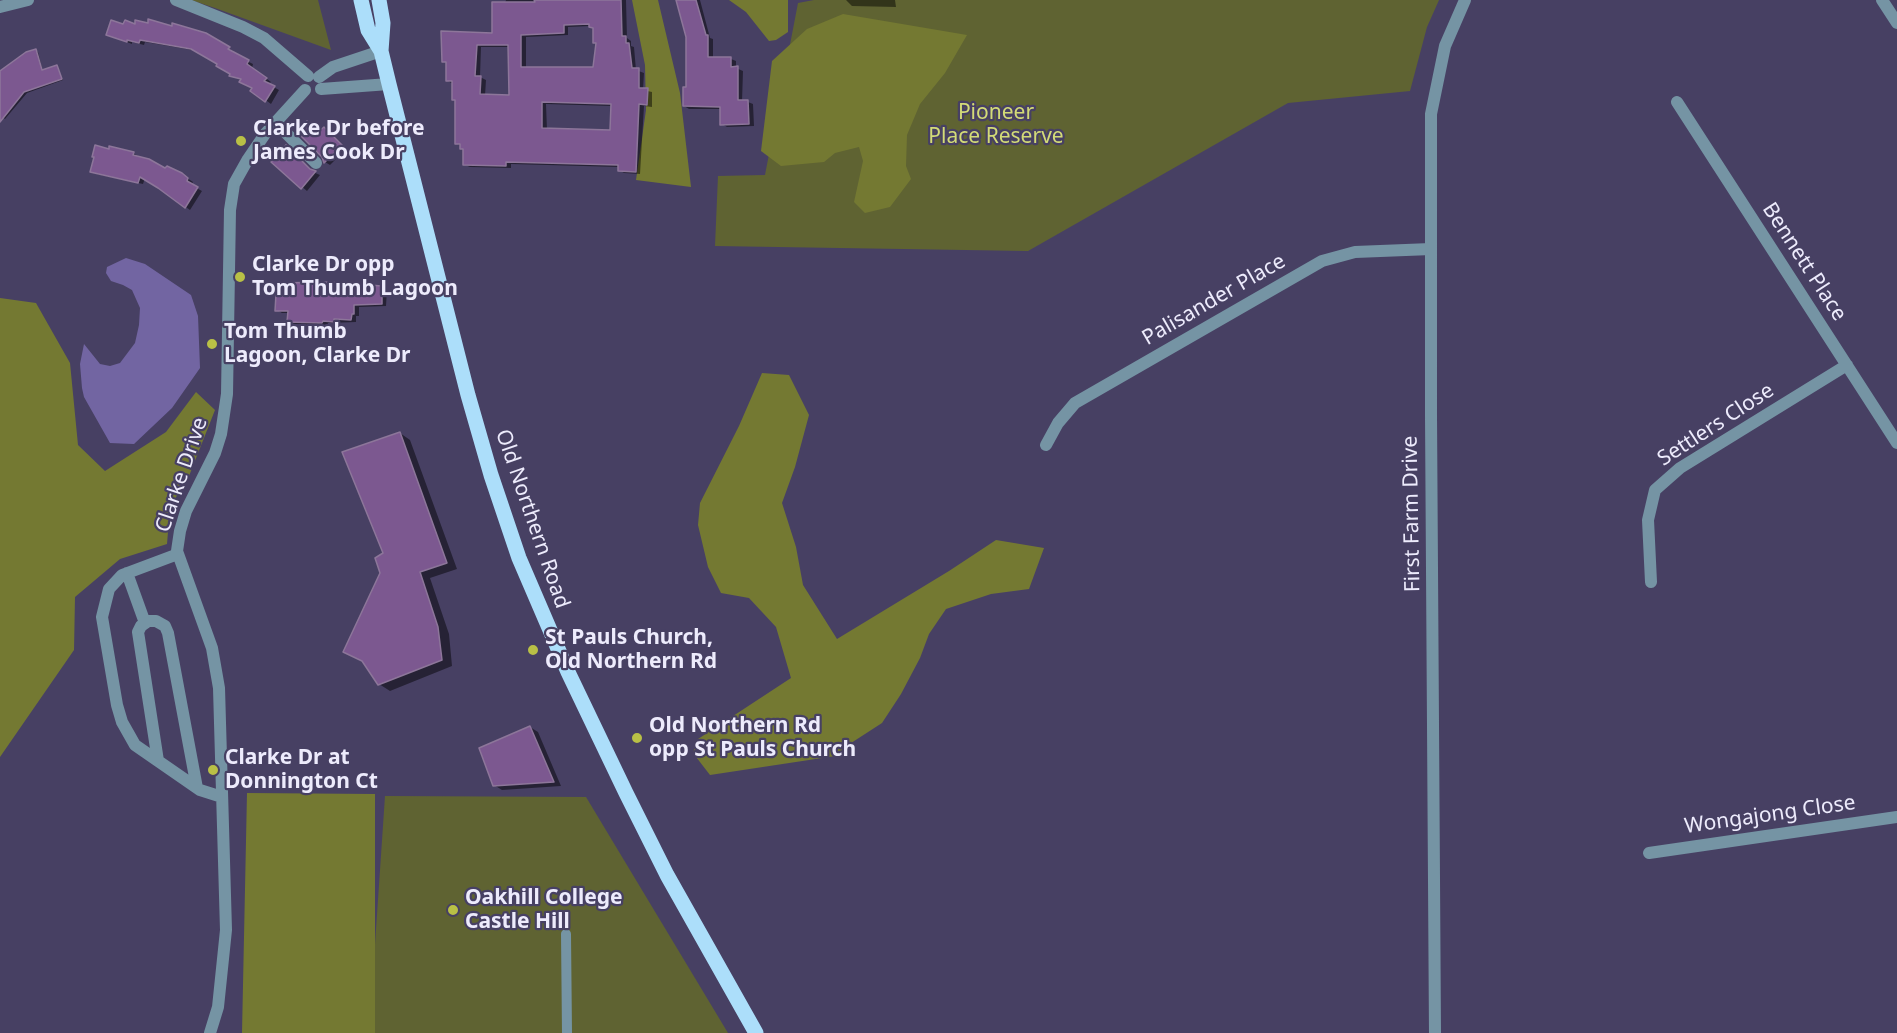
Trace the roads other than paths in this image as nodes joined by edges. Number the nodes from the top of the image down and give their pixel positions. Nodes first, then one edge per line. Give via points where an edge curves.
1 (28, 0) edge
2 (176, 0) edge
3 (361, 0) edge
4 (379, 0) edge
5 (1465, 0) edge
6 (1882, 0) edge
7 (0, 8) edge
8 (1897, 23) edge
9 (381, 51) junction
10 (316, 81) junction
11 (388, 84) junction
12 (1677, 102) dead end
13 (276, 123) junction
14 (316, 163) dead end
15 (1431, 249) junction
16 (1847, 365) junction
17 (1897, 442) edge
18 (1046, 445) dead end
19 (178, 554) junction
20 (127, 573) junction
21 (1651, 582) dead end
22 (145, 623) junction
23 (158, 761) junction
24 (197, 788) junction
25 (222, 797) junction
26 (1897, 817) edge
27 (1649, 854) dead end
28 (566, 934) dead end
29 (210, 1033) edge
30 (567, 1033) edge
31 (756, 1033) edge
32 (1435, 1033) edge

1 - 7 street
2 - 10 street via 264,38
3 - 9 main road, Old Northern Road via 368,30
4 - 9 main road, Old Northern Road via 383,23
5 - 15 street, First Farm Drive via 1445,46 1431,114
6 - 8 street
9 - 10 street via 333,67
9 - 11 main road, Old Northern Road
10 - 11 street
10 - 13 street, Clarke Drive via 304,81 305,90
11 - 31 main road, Old Northern Road via 468,395 519,558 631,803
12 - 16 street, Bennett Place
13 - 14 street
13 - 19 street, Clarke Drive via 234,184 225,404 215,453 186,511
15 - 18 street, Palisander Place via 1355,252 1322,261 1074,403
15 - 32 street, First Farm Drive
16 - 17 street, Bennett Place
16 - 21 street, Settlers Close via 1680,468 1655,490 1648,519
19 - 20 street
19 - 25 street, Clarke Drive via 212,648 219,688
20 - 22 street
20 - 23 street via 109,589 102,617 122,722 135,745
22 - 23 street via 138,632
22 - 24 street via 156,621 168,633
23 - 24 street
24 - 25 street
25 - 29 street, Clarke Drive via 225,930 218,1007
26 - 27 street, Wongajong Close
28 - 30 street

